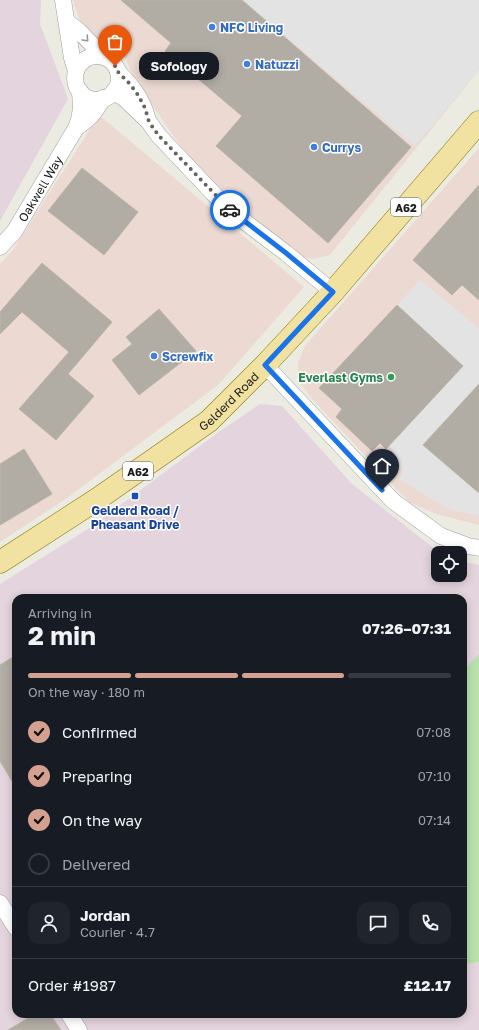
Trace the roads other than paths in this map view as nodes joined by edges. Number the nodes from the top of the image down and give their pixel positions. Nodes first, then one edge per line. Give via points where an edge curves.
1 (63, 0) edge
2 (67, 22) junction
3 (104, 57) junction
4 (76, 71) junction
5 (118, 72) junction
6 (80, 91) junction
7 (108, 95) junction
8 (149, 122) junction
9 (479, 122) edge
10 (76, 128) junction
11 (0, 247) edge
12 (333, 292) junction
13 (265, 365) junction
14 (479, 548) edge
15 (0, 562) edge
16 (0, 903) edge
17 (12, 922) edge
18 (72, 1018) edge
19 (79, 1030) edge

1 - 2 street
2 -> 3 street
2 - 4 street
3 - 4 street via 84,60
3 - 5 street
4 - 6 street via 76,85
5 - 7 street via 117,86
5 - 8 street via 138,95
6 - 7 street via 91,98
6 - 10 street, Oakwell Way via 81,111
7 - 8 street via 124,98
7 - 10 street, Oakwell Way via 90,118
8 - 12 street via 159,136 228,209
9 - 12 main road, Gelderd Road / A62
10 - 11 street, Oakwell Way via 14,232
12 - 13 main road, Gelderd Road / A62
13 - 14 street via 393,501 441,536
13 - 15 main road, Gelderd Road / A62 via 209,421 100,498
16 - 17 street
18 - 19 street

